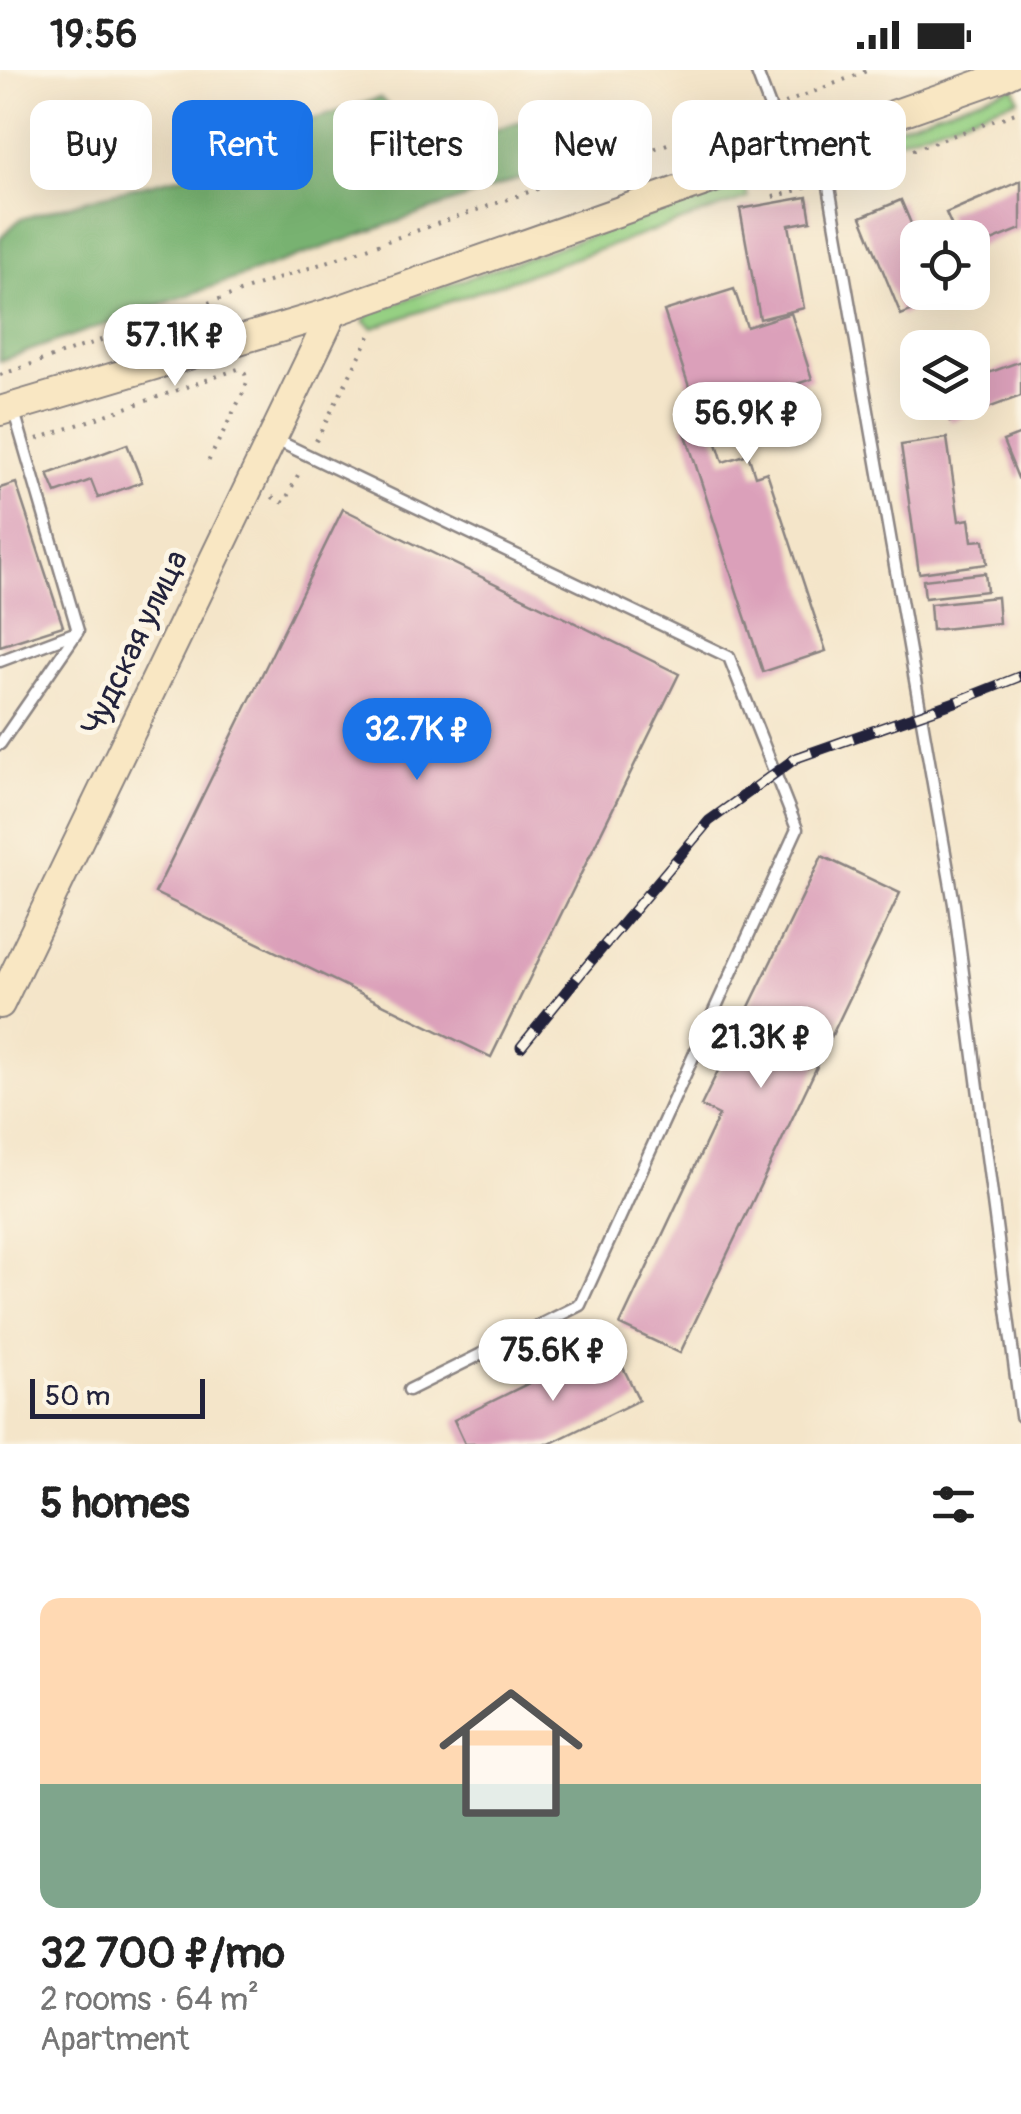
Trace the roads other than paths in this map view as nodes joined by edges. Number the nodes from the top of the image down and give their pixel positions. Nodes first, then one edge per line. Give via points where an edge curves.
1 (756, 70) edge
2 (1015, 70) edge
3 (767, 100) edge
4 (906, 110) edge
5 (679, 190) edge
6 (830, 190) edge
7 (334, 312) junction
8 (6, 409) edge
9 (273, 438) junction
10 (78, 631) junction
11 (0, 661) edge
12 (0, 744) edge
13 (0, 1004) edge
14 (409, 1390) dead end
15 (1021, 1416) edge

1 - 3 lane
2 - 4 main road
5 - 7 main road
6 - 15 lane via 954,904
7 - 8 main road
7 - 9 main road, Чудская улица
8 - 10 lane via 24,444
9 - 13 main road, Чудская улица
9 - 14 lane via 730,657 797,829 580,1305
10 - 11 lane
10 - 12 lane

